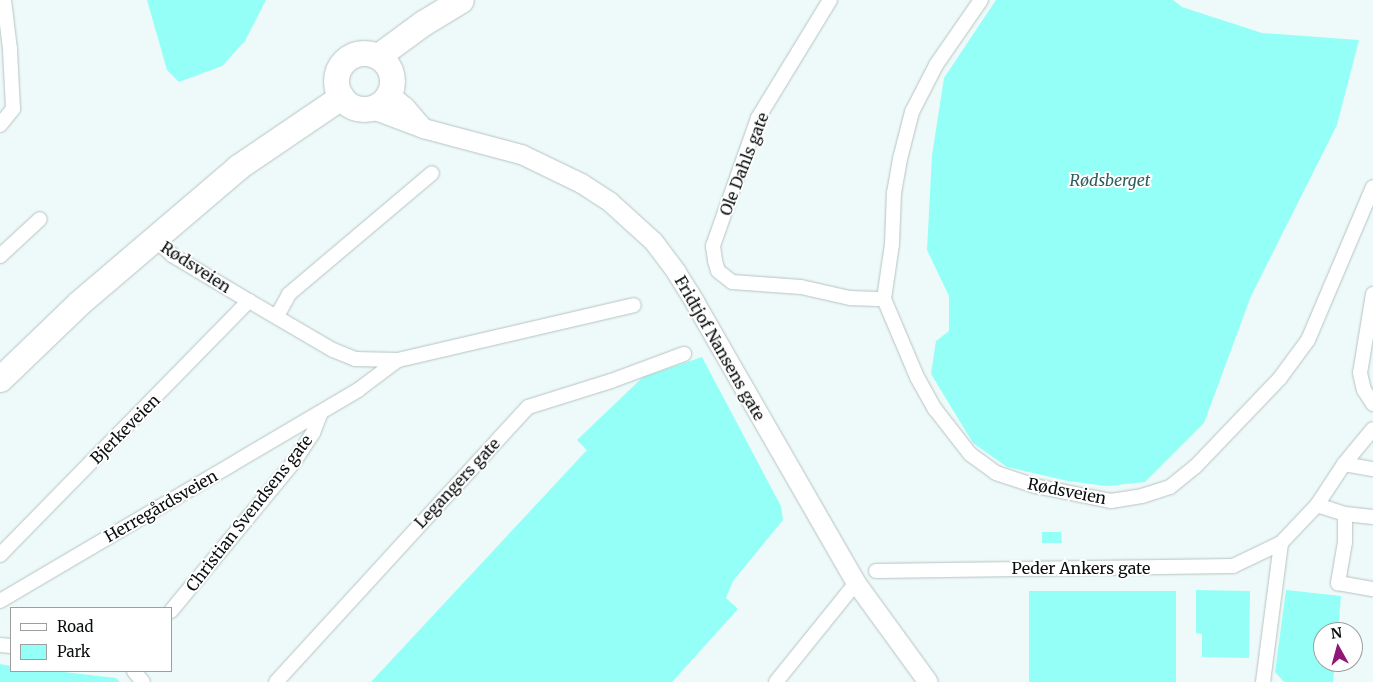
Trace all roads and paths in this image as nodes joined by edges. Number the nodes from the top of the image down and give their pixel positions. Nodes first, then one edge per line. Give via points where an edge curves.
1 (4, 0) edge
2 (461, 0) edge
3 (830, 0) edge
4 (981, 0) edge
5 (2, 17) edge
6 (378, 56) junction
7 (341, 97) junction
8 (380, 101) junction
9 (0, 125) edge
10 (432, 173) dead end
11 (1373, 187) edge
12 (40, 219) dead end
13 (155, 240) junction
14 (0, 256) edge
15 (1373, 294) edge
16 (884, 299) junction
17 (249, 301) junction
18 (634, 305) dead end
19 (277, 316) junction
20 (684, 354) dead end
21 (398, 360) junction
22 (0, 379) edge
23 (1373, 404) edge
24 (321, 412) junction
25 (1373, 429) edge
26 (1344, 464) junction
27 (1373, 469) edge
28 (1317, 505) junction
29 (1345, 514) junction
30 (1373, 518) edge
31 (1281, 543) junction
32 (0, 555) edge
33 (876, 571) dead end
34 (856, 584) junction
35 (1373, 589) edge
36 (0, 601) edge
37 (172, 610) edge
38 (135, 672) edge
39 (282, 680) edge
40 (929, 680) edge
41 (143, 682) edge
42 (776, 682) edge
43 (1263, 682) edge

1 - 5 street
2 - 6 highway
3 - 16 street, Ole Dahls gate via 758,118 713,246 718,271 727,280 801,286 850,298
4 - 16 street via 936,65 912,112 894,193 892,244
5 - 9 street via 10,49 13,109
6 - 7 highway via 362,53 346,60 336,80
6 - 8 highway via 392,74 392,84
7 - 8 highway via 354,107
7 - 13 highway via 238,167
8 - 34 street, Fridtjof Nansens gate via 405,107 423,128 521,154 555,169 610,202 653,241 695,303
10 - 19 street via 290,294
11 - 16 street, Rødsveien via 1308,340 1280,378 1196,467 1170,486 1142,496 1111,500 1035,486 996,474 970,454 931,401
12 - 14 street
13 - 17 street, Rødsveien
13 - 22 highway, Rødsveien via 78,303
15 - 23 street via 1360,373 1364,390
17 - 19 street, Rødsveien
17 - 32 street, Bjerkeveien
18 - 21 street, Rødsveien
19 - 21 street, Rødsveien via 344,355 372,361
20 - 39 street, Legangers gate via 611,381 528,406
21 - 24 street, Rødsveien via 365,386
24 - 36 street, Herregårdsveien
24 - 37 street, Christian Svendsens gate via 294,462
25 - 26 street
26 - 27 street
26 - 28 street
28 - 29 street
28 - 31 street
29 - 30 street
29 - 35 street via 1345,542 1338,583
31 - 33 street, Peder Ankers gate via 1222,568
31 - 43 street
34 - 40 street, Fridtjof Nansens gate
34 - 42 street
38 - 41 street

